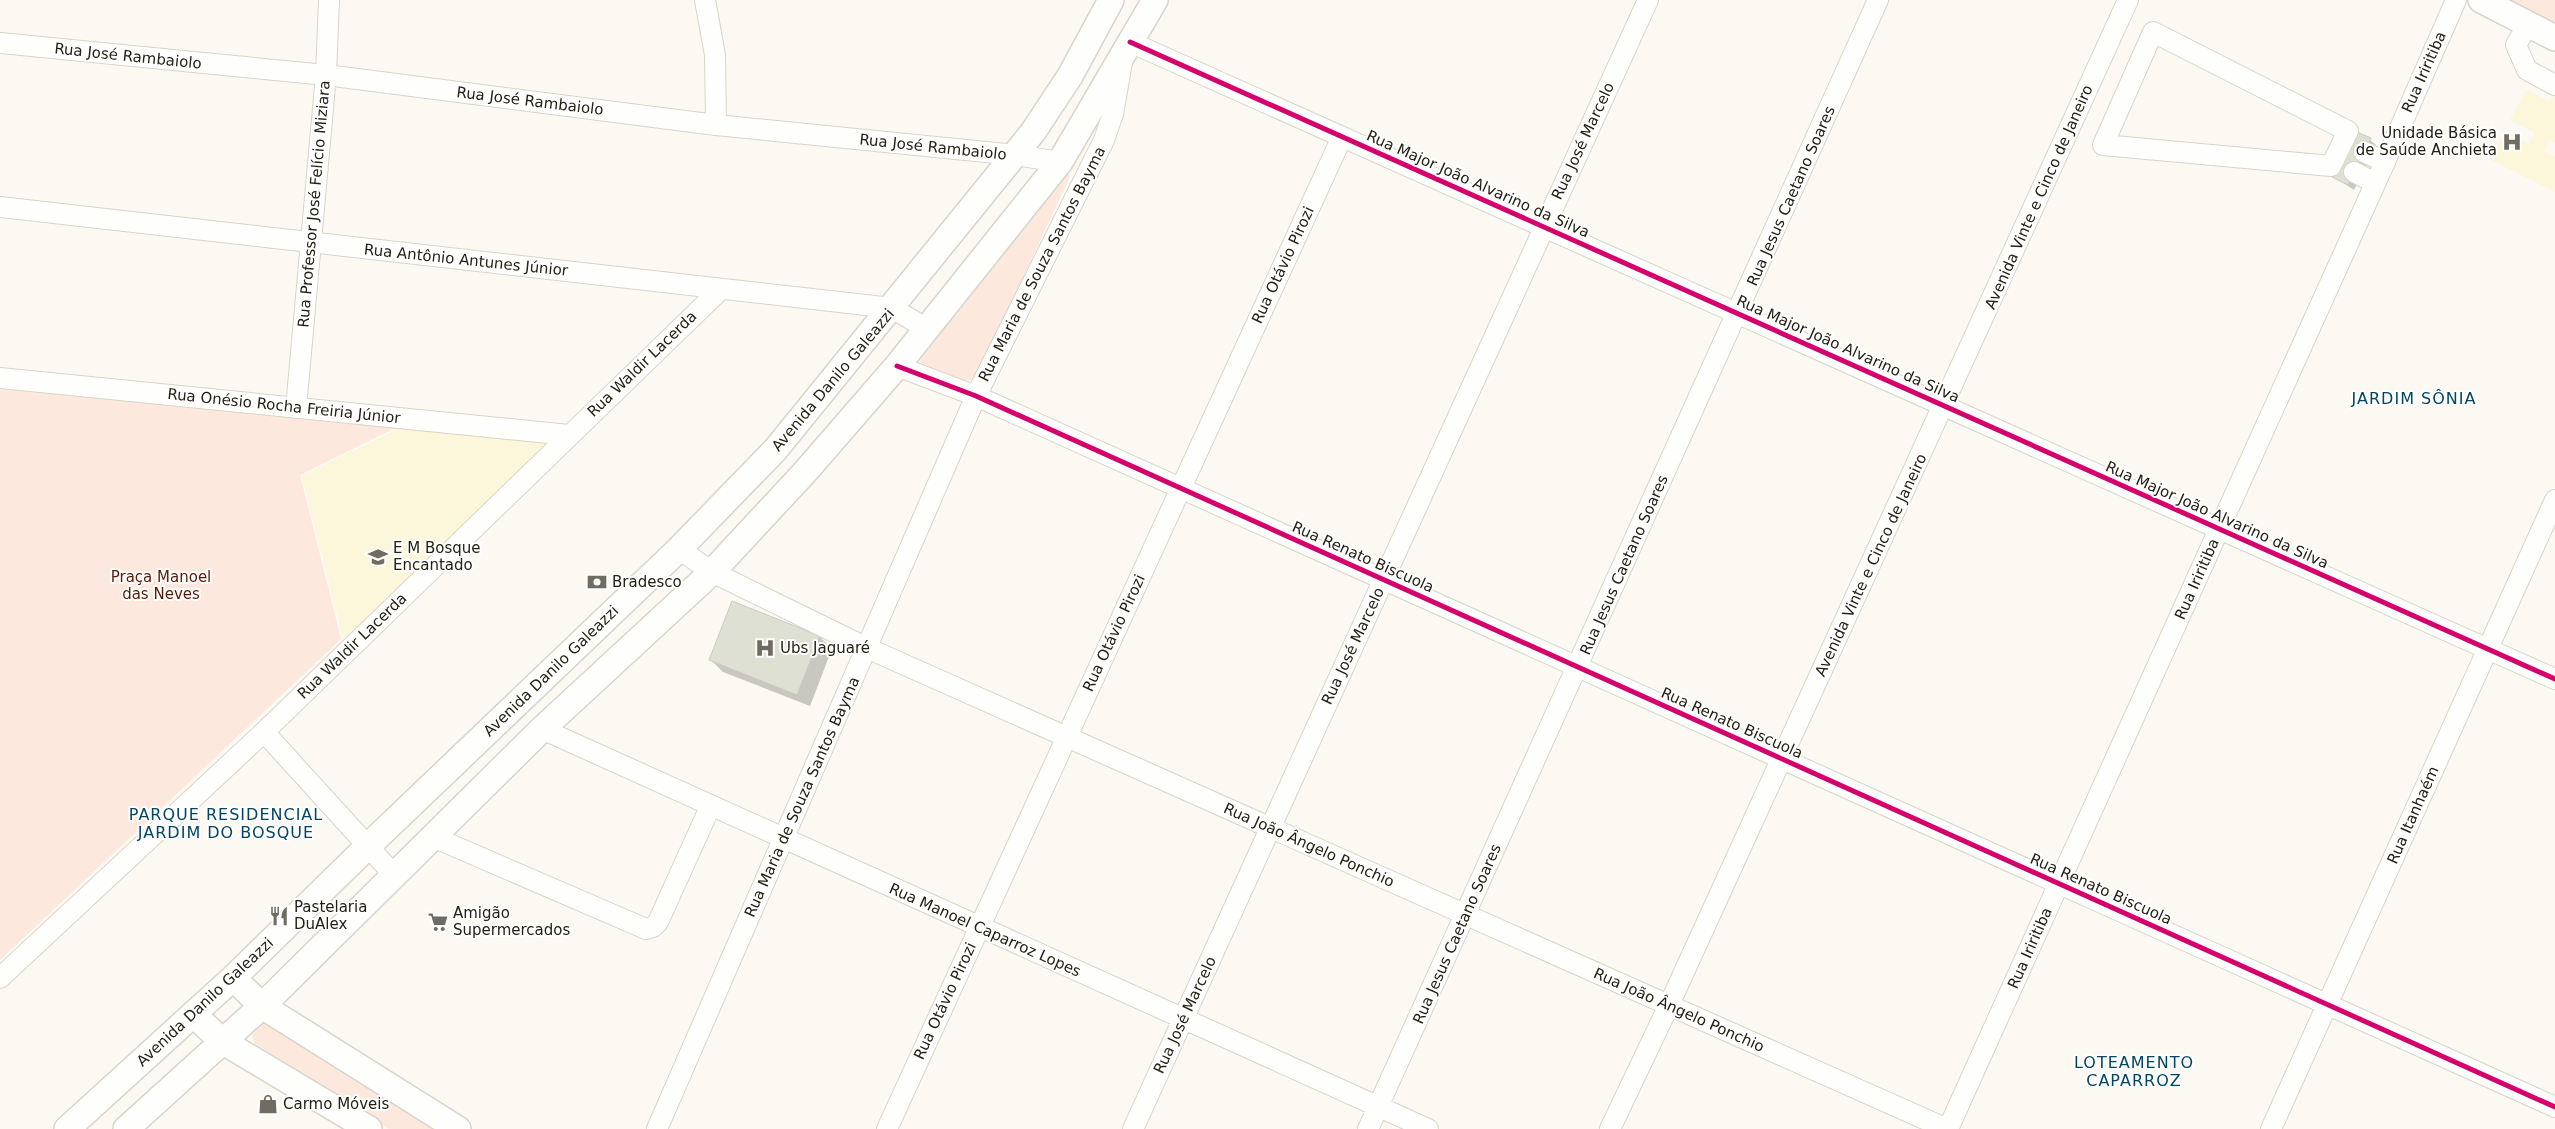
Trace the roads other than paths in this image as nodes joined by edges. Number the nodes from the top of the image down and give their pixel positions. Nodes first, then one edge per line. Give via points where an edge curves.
1 (329, 0) edge
2 (705, 0) edge
3 (1111, 0) edge
4 (1155, 0) edge
5 (1648, 0) edge
6 (1878, 0) edge
7 (2128, 0) edge
8 (2456, 0) edge
9 (2480, 0) edge
10 (2528, 24) junction
11 (2555, 38) edge
12 (0, 43) edge
13 (1126, 48) junction
14 (326, 75) junction
15 (2555, 85) edge
16 (716, 125) junction
17 (1342, 137) junction
18 (2352, 146) junction
19 (1016, 155) junction
20 (1060, 162) junction
21 (2385, 162) junction
22 (2342, 166) junction
23 (2375, 183) junction
24 (0, 207) edge
25 (1544, 227) junction
26 (311, 242) junction
27 (721, 289) junction
28 (892, 308) junction
29 (1738, 314) junction
30 (927, 329) junction
31 (897, 366) junction
32 (0, 378) edge
33 (976, 396) junction
34 (1944, 406) junction
35 (296, 408) junction
36 (569, 435) junction
37 (1180, 488) junction
38 (2555, 500) edge
39 (2220, 529) junction
40 (679, 549) junction
41 (712, 572) junction
42 (1384, 580) junction
43 (867, 648) junction
44 (2488, 649) junction
45 (1578, 667) junction
46 (2555, 679) edge
47 (542, 729) junction
48 (264, 732) junction
49 (1067, 737) junction
50 (1782, 759) junction
51 (711, 805) junction
52 (1270, 828) junction
53 (433, 837) junction
54 (783, 839) junction
55 (368, 847) junction
56 (395, 876) junction
57 (2059, 884) junction
58 (1466, 914) junction
59 (979, 927) junction
60 (0, 978) edge
61 (233, 978) junction
62 (2327, 1004) junction
63 (1669, 1005) junction
64 (262, 1006) junction
65 (193, 1014) junction
66 (1183, 1020) junction
67 (222, 1041) junction
68 (1378, 1107) junction
69 (2555, 1107) edge
70 (67, 1129) edge
71 (126, 1129) edge
72 (370, 1129) edge
73 (458, 1129) edge
74 (657, 1129) edge
75 (887, 1129) edge
76 (1133, 1129) edge
77 (1368, 1129) edge
78 (1428, 1129) edge
79 (1610, 1129) edge
80 (1948, 1129) edge
81 (2271, 1129) edge

1 - 14 street, Rua Professor José Felício Miziara
2 - 16 street via 715,55
3 - 19 main road, Avenida Danilo Galeazzi via 1070,76
4 - 13 main road
5 - 25 street, Rua José Marcelo
6 - 29 street, Rua Jesus Caetano Soares
7 - 34 street, Avenida Vinte e Cinco de Janeiro
8 - 21 street, Rua Iriritiba
9 - 10 main road
10 - 11 main road
10 - 15 street via 2516,45 2527,70
12 - 14 street, Rua José Rambaiolo
13 - 17 street, Rua Major João Alvarino da Silva
13 - 20 main road
13 - 33 street, Rua Maria de Souza Santos Bayma via 1113,114 1104,140
14 - 16 street, Rua José Rambaiolo
14 - 26 street, Rua Professor José Felício Miziara
16 - 19 street, Rua José Rambaiolo
17 - 25 street, Rua Major João Alvarino da Silva
17 - 37 street, Rua Otávio Pirozi
18 - 21 street
18 - 22 street
18 - 22 street via 2348,132 2153,32 2103,145
19 - 20 street, Rua José Rambaiolo
19 - 28 main road, Avenida Danilo Galeazzi
20 - 30 main road
21 - 23 street, Rua Iriritiba
22 - 23 street
23 - 39 street, Rua Iriritiba
24 - 26 street, Rua Antônio Antunes Júnior
25 - 29 street, Rua Major João Alvarino da Silva
25 - 42 street, Rua José Marcelo
26 - 27 street, Rua Antônio Antunes Júnior
26 - 35 street, Rua Professor José Felício Miziara
27 - 28 street, Rua Antônio Antunes Júnior
27 - 36 street, Rua Waldir Lacerda
28 - 30 street, Rua Antônio Antunes Júnior
28 - 40 main road, Avenida Danilo Galeazzi via 776,449
29 - 34 street, Rua Major João Alvarino da Silva
29 - 45 street, Rua Jesus Caetano Soares
30 - 31 main road
31 - 33 street, Rua Renato Biscuola
31 - 41 main road
32 - 35 street, Rua Onésio Rocha Freiria Júnior
33 - 37 street, Rua Renato Biscuola
33 - 43 street, Rua Maria de Souza Santos Bayma
34 - 39 street, Rua Major João Alvarino da Silva
34 - 50 street, Avenida Vinte e Cinco de Janeiro
35 - 36 street, Rua Onésio Rocha Freiria Júnior
36 - 48 street, Rua Waldir Lacerda
37 - 42 street, Rua Renato Biscuola
37 - 49 street, Rua Otávio Pirozi
38 - 44 street, Rua Itanhaém
39 - 44 street, Rua Major João Alvarino da Silva
39 - 57 street, Rua Iriritiba
40 - 41 street, Rua João Ângelo Ponchio
40 - 55 main road, Avenida Danilo Galeazzi
41 - 43 street, Rua João Ângelo Ponchio
41 - 47 main road
42 - 45 street, Rua Renato Biscuola
42 - 52 street, Rua José Marcelo
43 - 49 street, Rua João Ângelo Ponchio
43 - 54 street, Rua Maria de Souza Santos Bayma
44 - 46 street, Rua Major João Alvarino da Silva
44 - 62 street, Rua Itanhaém
45 - 50 street, Rua Renato Biscuola
45 - 58 street, Rua Jesus Caetano Soares
47 - 51 street, Rua Manoel Caparroz Lopes
47 - 53 main road
48 - 55 street
48 - 60 street, Rua Waldir Lacerda
49 - 52 street, Rua João Ângelo Ponchio
49 - 59 street, Rua Otávio Pirozi
50 - 57 street, Rua Renato Biscuola
50 - 63 street, Avenida Vinte e Cinco de Janeiro
51 - 53 street via 658,922 646,929
51 - 54 street, Rua Manoel Caparroz Lopes
52 - 58 street, Rua João Ângelo Ponchio
52 - 66 street, Rua José Marcelo
53 - 56 main road
54 - 59 street, Rua Manoel Caparroz Lopes
54 - 74 street, Rua Maria de Souza Santos Bayma
55 - 56 street
55 - 61 main road, Avenida Danilo Galeazzi
56 - 64 main road
57 - 62 street, Rua Renato Biscuola
57 - 80 street, Rua Iriritiba
58 - 63 street, Rua João Ângelo Ponchio
58 - 68 street, Rua Jesus Caetano Soares
59 - 66 street, Rua Manoel Caparroz Lopes
59 - 75 street, Rua Otávio Pirozi
61 - 64 main road
61 - 65 main road, Avenida Danilo Galeazzi
62 - 69 street, Rua Renato Biscuola
62 - 81 street, Rua Itanhaém
63 - 79 street, Avenida Vinte e Cinco de Janeiro
63 - 80 street, Rua João Ângelo Ponchio
64 - 67 main road
64 - 73 main road
65 - 67 main road
65 - 70 main road, Avenida Danilo Galeazzi
66 - 68 street, Rua Manoel Caparroz Lopes
66 - 76 street, Rua José Marcelo
67 - 71 main road
67 - 72 main road
68 - 77 street, Rua Jesus Caetano Soares
68 - 78 street, Rua Manoel Caparroz Lopes

